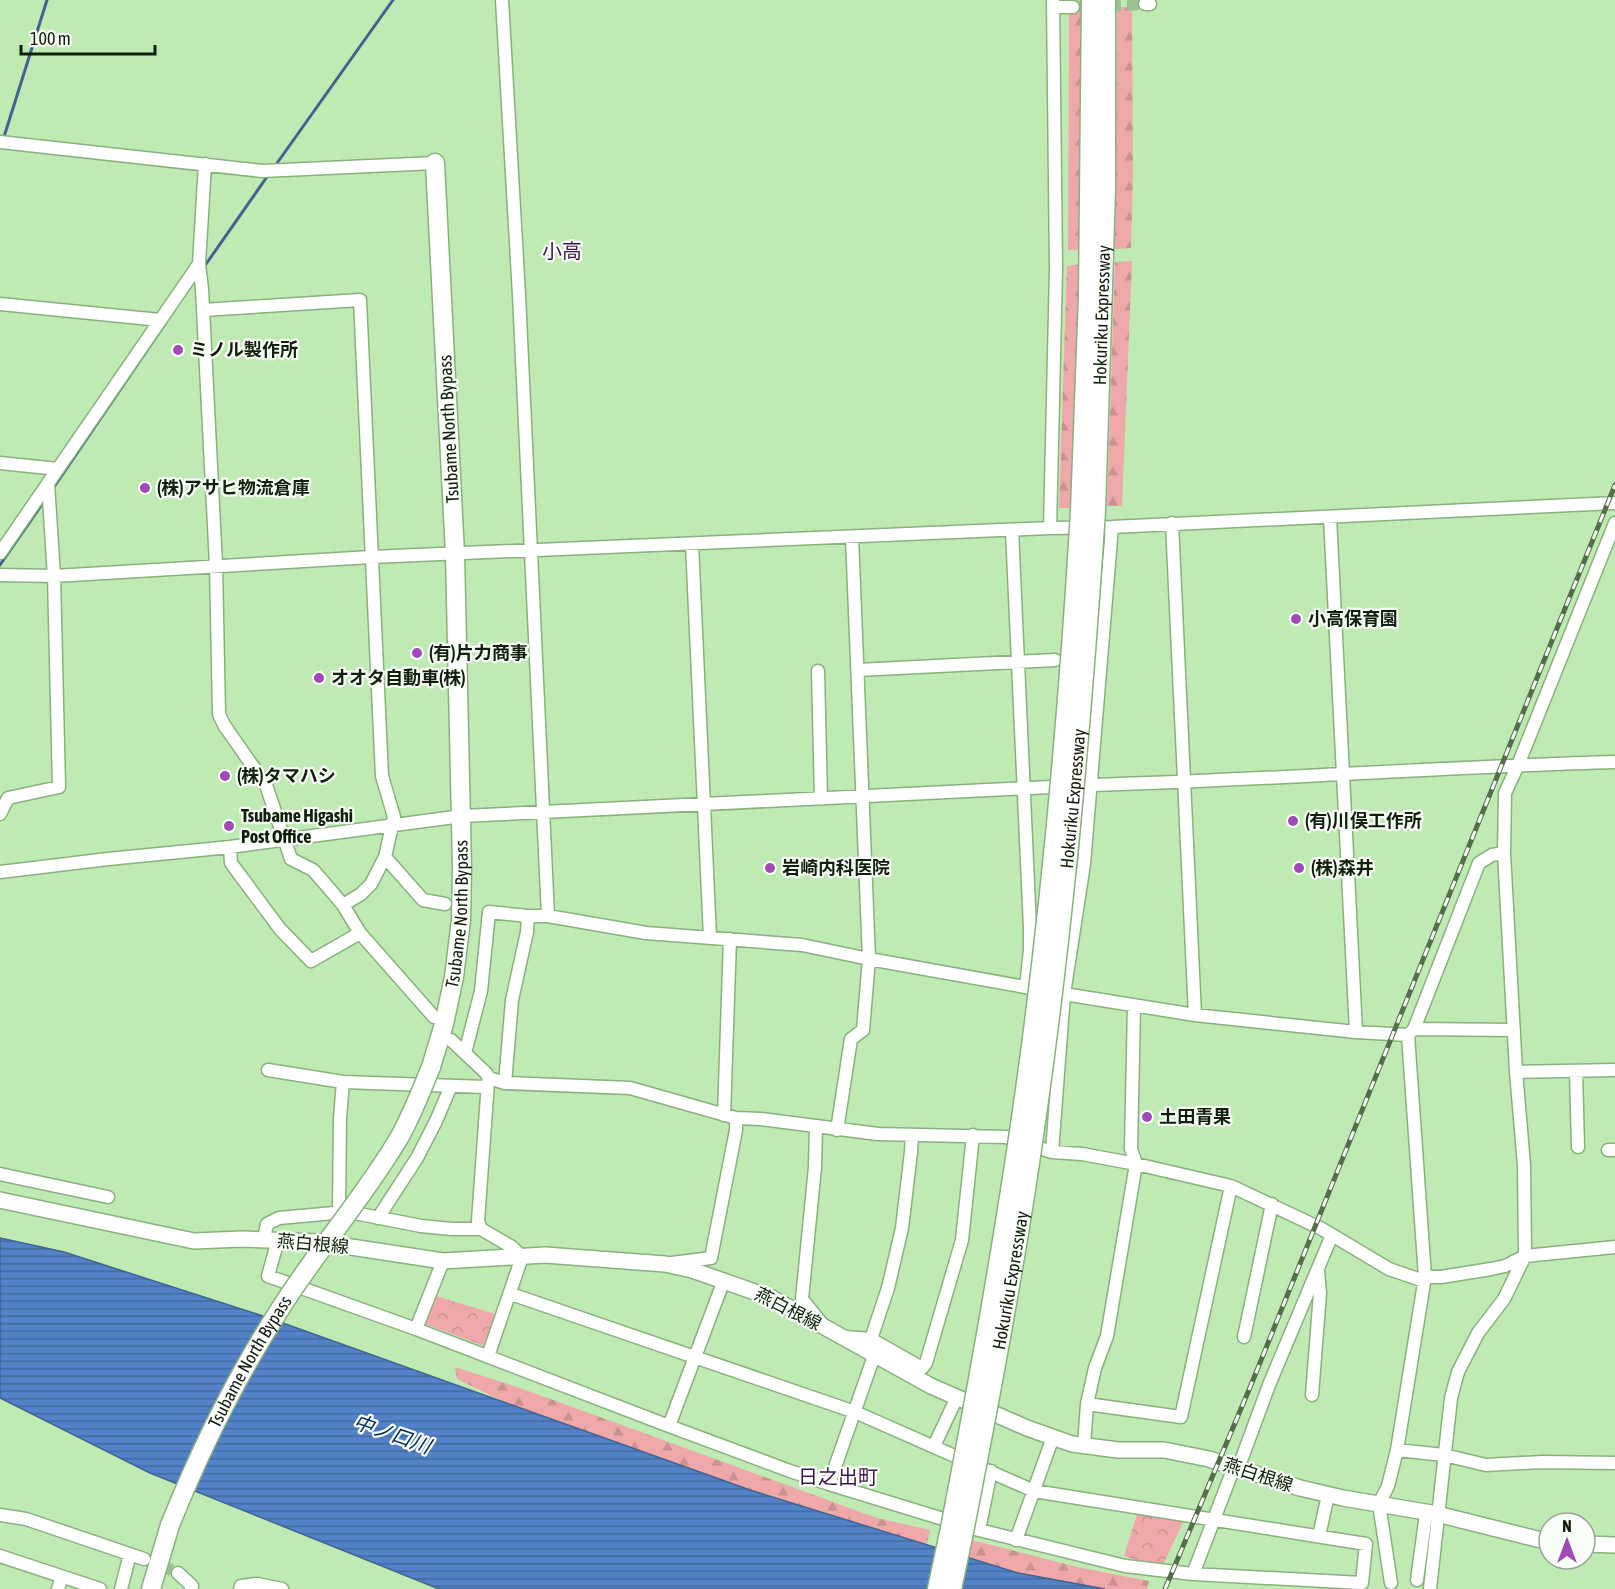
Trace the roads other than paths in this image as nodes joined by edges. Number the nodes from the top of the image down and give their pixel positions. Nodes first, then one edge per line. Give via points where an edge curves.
1 (502, 0) edge
2 (1091, 0) edge
3 (1106, 0) edge
4 (1054, 4) edge
5 (1073, 7) tunnel mouth
6 (0, 142) edge
7 (435, 163) joint
8 (205, 164) junction
9 (199, 264) junction
10 (0, 304) edge
11 (203, 310) junction
12 (160, 320) junction
13 (0, 463) edge
14 (58, 469) junction
15 (48, 483) junction
16 (1615, 504) edge
17 (1088, 511) junction
18 (1330, 517) junction
19 (1615, 523) edge
20 (1172, 524) junction
21 (1112, 527) junction
22 (1050, 528) junction
23 (1012, 530) junction
24 (852, 537) junction
25 (692, 544) junction
26 (532, 551) junction
27 (0, 554) edge
28 (455, 554) junction
29 (371, 557) junction
30 (216, 565) junction
31 (0, 575) edge
32 (54, 576) junction
33 (1055, 660) dead end
34 (1019, 662) junction
35 (858, 670) junction
36 (818, 671) dead end
37 (1615, 762) edge
38 (1518, 765) junction
39 (1343, 775) junction
40 (1184, 782) junction
41 (1091, 784) junction
42 (1023, 789) junction
43 (863, 797) junction
44 (4, 798) edge
45 (821, 799) junction
46 (704, 804) junction
47 (545, 811) junction
48 (0, 814) edge
49 (462, 816) junction
50 (392, 825) junction
51 (283, 840) junction
52 (230, 847) junction
53 (1504, 853) junction
54 (385, 857) junction
55 (0, 872) edge
56 (446, 904) dead end
57 (343, 905) junction
58 (528, 916) junction
59 (548, 916) junction
60 (360, 933) junction
61 (710, 937) junction
62 (730, 939) junction
63 (869, 959) junction
64 (1026, 987) junction
65 (1064, 994) junction
66 (1134, 1007) junction
67 (1195, 1015) junction
68 (434, 1017) dead end
69 (1514, 1030) junction
70 (1356, 1032) junction
71 (1411, 1032) junction
72 (451, 1040) dead end
73 (465, 1053) junction
74 (268, 1070) dead end
75 (1615, 1070) edge
76 (1576, 1071) junction
77 (1516, 1072) junction
78 (343, 1082) junction
79 (488, 1083) junction
80 (505, 1083) junction
81 (451, 1086) junction
82 (730, 1117) junction
83 (816, 1126) junction
84 (837, 1131) junction
85 (912, 1135) junction
86 (974, 1135) junction
87 (1578, 1147) dead end
88 (1052, 1152) junction
89 (1136, 1164) junction
90 (0, 1174) edge
91 (1231, 1186) junction
92 (108, 1197) dead end
93 (0, 1200) edge
94 (1272, 1204) junction
95 (339, 1210) junction
96 (378, 1218) junction
97 (482, 1229) junction
98 (1332, 1235) junction
99 (271, 1240) junction
100 (1615, 1247) edge
101 (1525, 1256) junction
102 (522, 1257) junction
103 (443, 1261) junction
104 (664, 1264) junction
105 (1318, 1269) junction
106 (1424, 1279) junction
107 (724, 1280) junction
108 (511, 1294) junction
109 (825, 1327) junction
110 (416, 1329) junction
111 (841, 1336) junction
112 (1244, 1337) dead end
113 (871, 1339) junction
114 (488, 1356) junction
115 (695, 1356) junction
116 (874, 1356) junction
117 (1312, 1395) dead end
118 (957, 1397) junction
119 (1087, 1404) junction
120 (855, 1412) junction
121 (669, 1426) junction
122 (1053, 1437) junction
123 (1084, 1445) junction
124 (934, 1446) junction
125 (1397, 1450) junction
126 (1444, 1455) junction
127 (1238, 1462) junction
128 (1615, 1463) edge
129 (991, 1471) junction
130 (830, 1484) junction
131 (1034, 1491) junction
132 (1328, 1494) junction
133 (1379, 1504) junction
134 (1432, 1514) junction
135 (0, 1515) edge
136 (1214, 1520) junction
137 (979, 1530) junction
138 (1319, 1536) junction
139 (1016, 1539) junction
140 (1537, 1539) edge
141 (1597, 1544) edge
142 (1615, 1545) edge
143 (130, 1554) junction
144 (0, 1556) edge
145 (144, 1559) tunnel mouth
146 (178, 1573) tunnel mouth
147 (1193, 1574) junction
148 (1417, 1580) dead end
149 (60, 1583) edge
150 (1391, 1583) dead end
151 (1431, 1584) edge
152 (85, 1587) edge
153 (100, 1589) edge
154 (121, 1589) edge
155 (151, 1589) edge
156 (191, 1589) edge
157 (240, 1589) edge
158 (282, 1589) edge
159 (936, 1589) edge
160 (952, 1589) edge

1 - 26 street
2 - 17 highway, Hokuriku Expressway
3 - 17 highway, Hokuriku Expressway via 1106,189
4 - 5 street
4 - 22 street via 1056,268
6 - 8 street
7 - 8 street via 262,171
7 - 28 highway, Tsubame North Bypass
8 - 9 street
9 - 11 street
9 - 12 street
10 - 12 street
11 - 29 street via 360,300
11 - 30 street
12 - 14 street
13 - 14 street
14 - 15 street
15 - 27 street
15 - 32 street
16 - 18 street
17 - 159 highway, Hokuriku Expressway, bridge via 1028,1067 989,1319
17 - 160 highway, Hokuriku Expressway, bridge via 1071,823 1043,1071 1004,1320
18 - 20 street
18 - 39 street
19 - 38 street
20 - 21 street
20 - 40 street
21 - 22 street
21 - 41 street
22 - 23 street
23 - 24 street
23 - 34 street
24 - 25 street
24 - 35 street
25 - 26 street
25 - 46 street
26 - 28 street
26 - 47 street
28 - 29 street
28 - 49 highway, Tsubame North Bypass
29 - 30 street
29 - 50 street via 382,776 393,812
30 - 32 street
30 - 51 street via 219,714 266,785
31 - 32 street
32 - 44 street via 59,788
33 - 34 street
34 - 35 street
34 - 42 street
35 - 43 street
36 - 45 street
37 - 38 street
38 - 39 street
38 - 53 street via 1505,793
39 - 40 street
39 - 70 street
40 - 41 street
40 - 67 street
41 - 42 street
41 - 65 street via 1084,864
42 - 43 street
42 - 64 street via 1030,928
43 - 45 street
43 - 63 street
44 - 48 street
45 - 46 street
46 - 47 street
46 - 61 street
47 - 49 street
47 - 59 street
49 - 50 street
49 - 155 highway, Tsubame North Bypass, bridge via 459,945 444,1024 417,1104 374,1177 282,1305 241,1373 170,1525
50 - 51 street
50 - 54 street
51 - 52 street
51 - 57 street via 291,858 313,870
52 - 55 street
52 - 60 street via 231,863 280,929 311,961
53 - 69 street
53 - 71 street via 1479,863
54 - 56 street via 423,900
54 - 57 street via 372,884
57 - 60 street
58 - 59 street
58 - 73 street via 489,912 481,991
58 - 80 street via 512,1000
59 - 61 street via 646,933
60 - 68 street
61 - 62 street
62 - 63 street via 802,945
62 - 82 street
63 - 64 street
63 - 84 street via 863,1030 851,1039
64 - 65 street
65 - 66 street
65 - 88 street
66 - 67 street
66 - 89 street via 1131,1149
67 - 70 street
69 - 71 street
69 - 77 street
70 - 71 street
71 - 106 street
72 - 73 street
73 - 79 street
74 - 78 street
75 - 76 street
76 - 77 street
76 - 87 street
77 - 101 street via 1524,1165
78 - 81 street
78 - 95 street
79 - 80 street
79 - 81 street
79 - 97 street via 478,1221
80 - 82 street via 630,1088
81 - 96 street via 417,1158
82 - 83 street
82 - 104 street via 736,1130 711,1258
83 - 84 street
83 - 109 street via 802,1299
84 - 85 street
85 - 86 street
85 - 113 street via 902,1228
86 - 88 street via 1006,1137
86 - 113 street via 962,1240 926,1363 922,1368
88 - 89 street
89 - 91 street
89 - 119 street via 1107,1336
90 - 92 street
91 - 94 street
91 - 119 street via 1181,1417
93 - 99 main road, 燕白根線 via 194,1241
94 - 98 street
94 - 112 street
95 - 96 street
95 - 99 street via 279,1218 267,1224
96 - 97 street via 452,1229
97 - 102 street via 512,1246
98 - 105 street
98 - 106 street via 1389,1269
99 - 103 main road, 燕白根線 via 318,1242
99 - 110 street via 268,1276
100 - 101 street
101 - 106 street via 1505,1266
101 - 126 street via 1504,1299 1478,1333 1458,1372
102 - 103 main road, 燕白根線
102 - 104 main road, 燕白根線 via 545,1255
102 - 108 street
103 - 110 street
104 - 107 main road, 燕白根線
105 - 117 street via 1320,1293
105 - 127 street
106 - 125 street
107 - 109 main road, 燕白根線 via 772,1298
107 - 115 street
108 - 114 street
108 - 115 street
109 - 111 main road, 燕白根線
110 - 114 street
111 - 113 street
111 - 116 main road, 燕白根線
114 - 121 street
115 - 120 street
115 - 121 street
116 - 118 main road, 燕白根線
116 - 120 street
118 - 122 main road, 燕白根線
118 - 124 street
119 - 123 street
120 - 124 street
120 - 130 street
121 - 130 street
122 - 123 main road, 燕白根線
122 - 131 street
123 - 127 main road, 燕白根線 via 1164,1450
124 - 129 street
125 - 126 street
125 - 133 street
126 - 128 street via 1486,1465
126 - 134 street
127 - 132 main road, 燕白根線 via 1300,1488
127 - 136 street
129 - 131 street
129 - 137 street
130 - 137 street
131 - 136 street
131 - 139 street
132 - 133 main road, 燕白根線
132 - 138 street
133 - 134 main road, 燕白根線
133 - 150 street
134 - 140 main road, 燕白根線
134 - 148 street
134 - 151 street
135 - 143 street via 26,1519
136 - 138 street
136 - 147 street
137 - 139 street
138 - 147 street via 1366,1544 1362,1583
139 - 147 street via 1125,1566
141 - 142 main road
143 - 145 street
143 - 154 street
144 - 149 street
146 - 156 street
149 - 152 street
152 - 153 street
157 - 158 street via 257,1584

